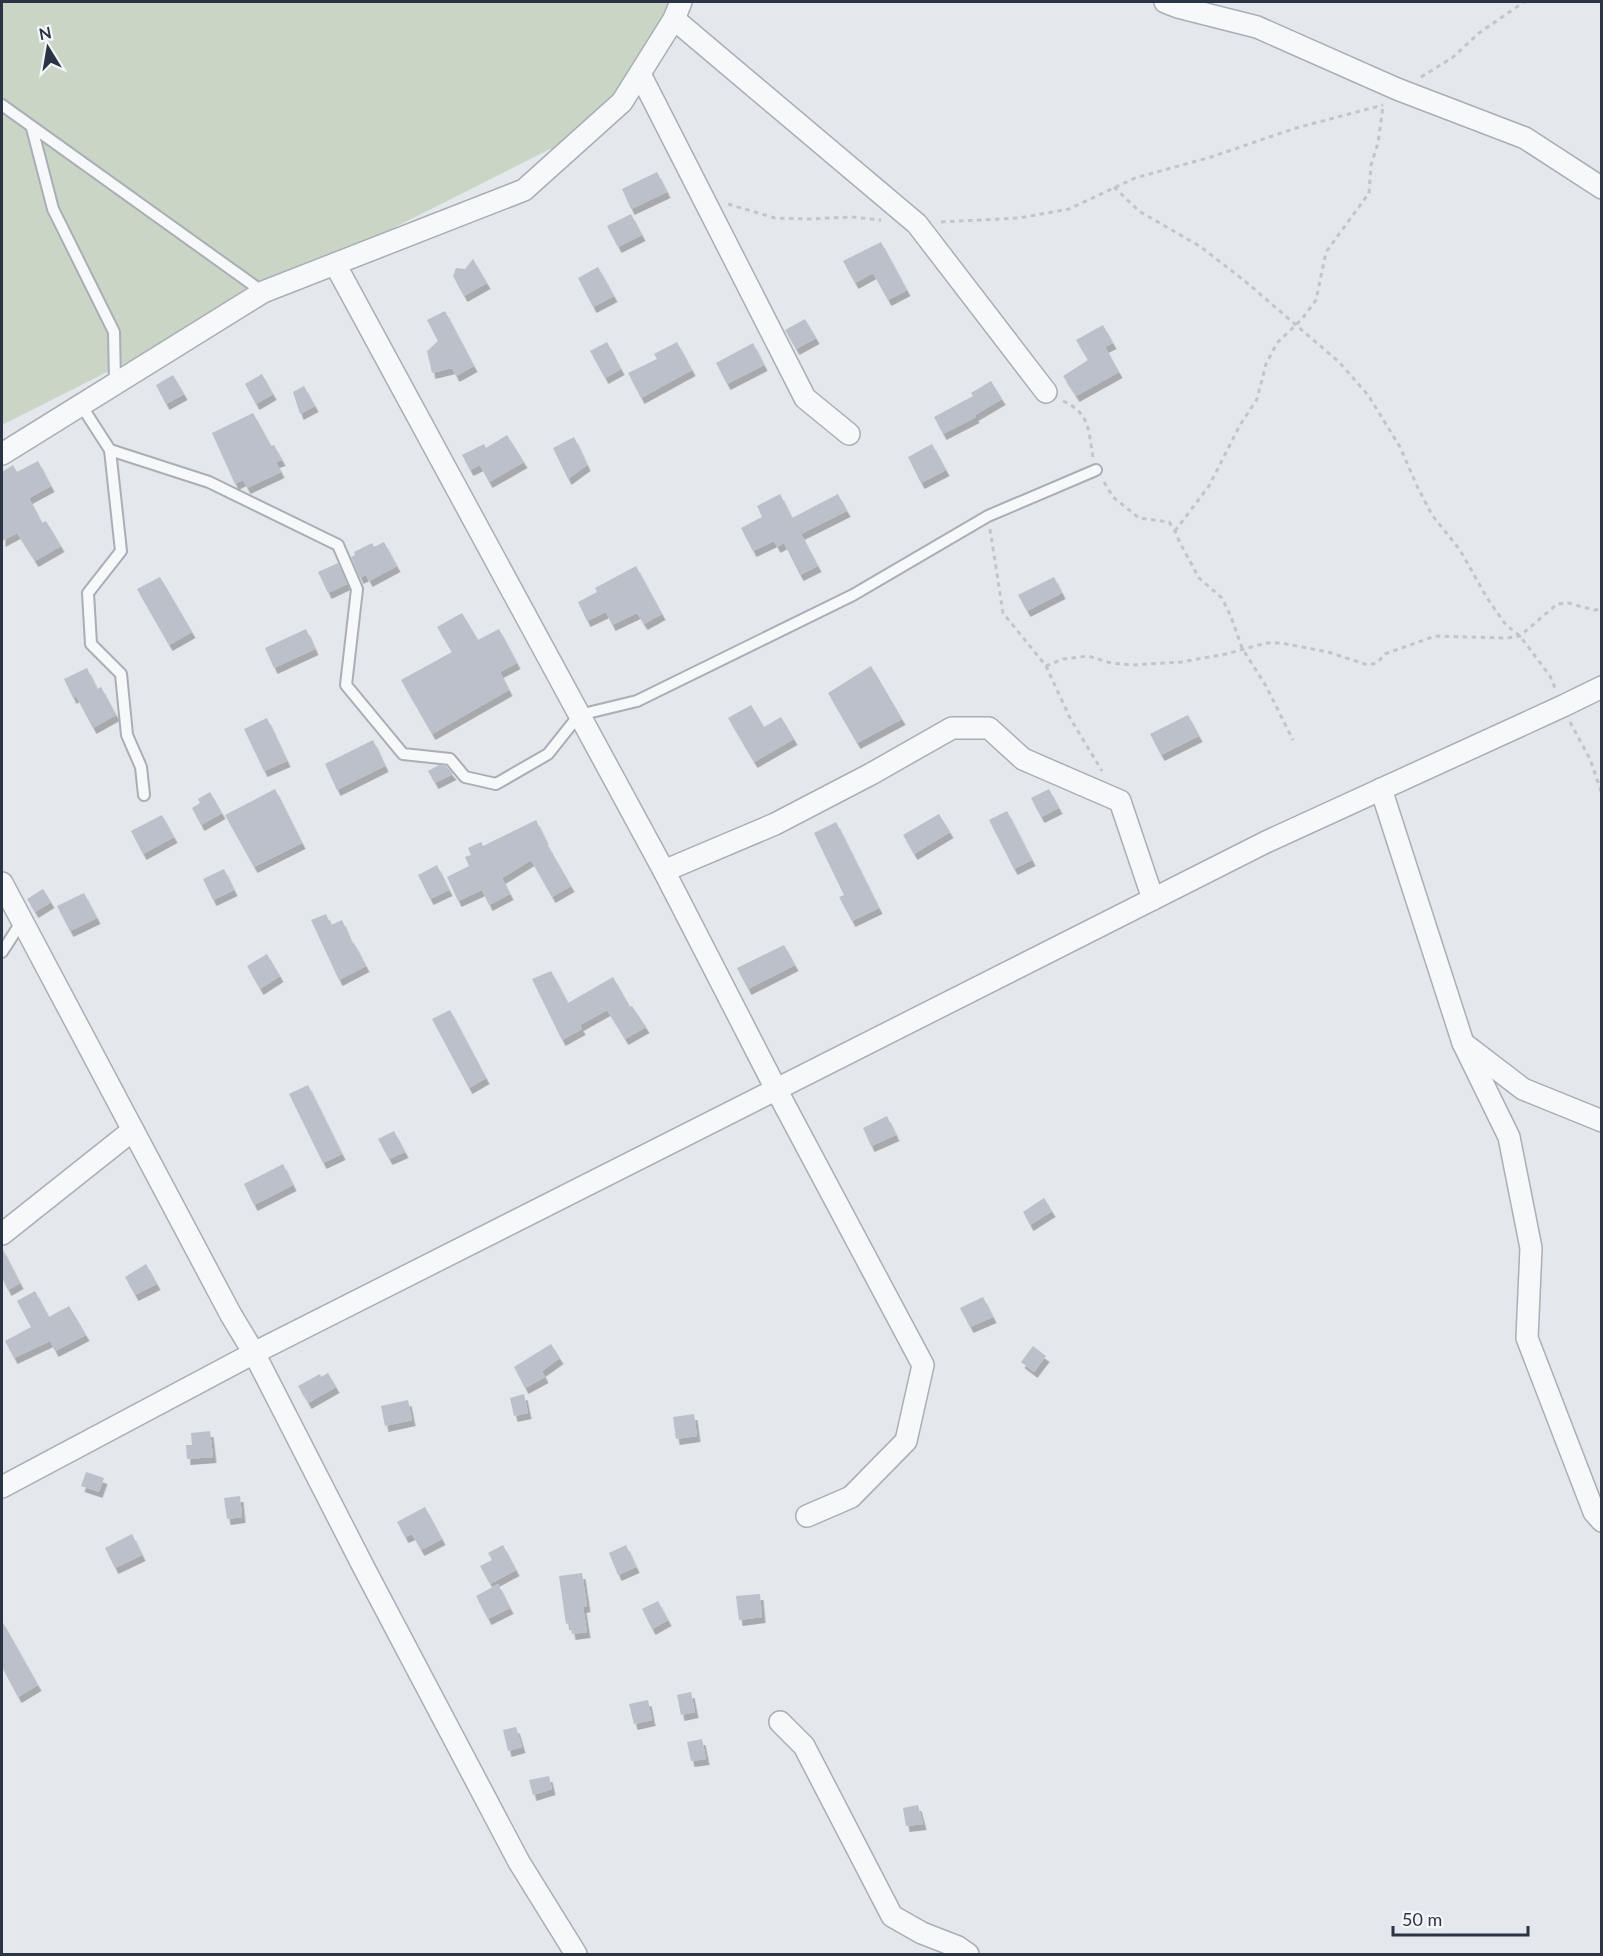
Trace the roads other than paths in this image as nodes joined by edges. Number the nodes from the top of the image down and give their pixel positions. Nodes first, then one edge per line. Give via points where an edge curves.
1 (1165, 2) edge
2 (678, 10) edge
3 (640, 74) junction
4 (2, 105) edge
5 (32, 128) junction
6 (1602, 188) edge
7 (335, 264) junction
8 (263, 292) junction
9 (115, 383) junction
10 (1046, 392) road end
11 (81, 405) junction
12 (849, 434) dead end
13 (110, 450) junction
14 (2, 454) edge
15 (1096, 470) road end
16 (1602, 687) edge
17 (579, 715) junction
18 (1381, 789) junction
19 (144, 795) dead end
20 (664, 871) junction
21 (2, 882) edge
22 (1153, 899) junction
23 (22, 921) junction
24 (2, 952) edge
25 (1463, 1043) junction
26 (776, 1089) junction
27 (1602, 1121) edge
28 (133, 1130) junction
29 (2, 1234) edge
30 (254, 1353) junction
31 (2, 1487) edge
32 (807, 1516) dead end
33 (1602, 1521) edge
34 (780, 1722) dead end
35 (576, 1954) edge
36 (968, 1954) edge

1 - 6 street via 1257,27 1397,89 1525,138
2 - 3 street
2 - 10 street via 917,225
3 - 7 street via 622,102 525,190
3 - 12 street via 805,398
4 - 5 lane
5 - 8 lane
5 - 9 lane via 53,209 114,332
7 - 8 street
7 - 17 street
8 - 9 street
9 - 11 street
11 - 13 lane
11 - 14 street
13 - 17 lane via 209,482 338,545 357,589 346,685 403,754 450,759 465,777 496,784 548,754
13 - 19 lane via 121,551 88,593 91,644 121,674 127,735 141,766
15 - 17 lane via 988,516 853,595 637,701
16 - 18 street
17 - 20 street
18 - 22 street
18 - 25 street
20 - 22 street via 775,824 952,728 989,728 1023,759 1120,801
20 - 26 street
21 - 23 street
22 - 26 street
23 - 24 lane
23 - 28 street
25 - 27 street via 1523,1089
25 - 33 street via 1509,1137 1531,1248 1527,1338 1594,1512
26 - 30 street
26 - 32 street via 923,1365 906,1441 851,1497
28 - 29 street
28 - 30 street
30 - 31 street
30 - 35 street via 519,1862
34 - 36 street via 804,1746 892,1916

